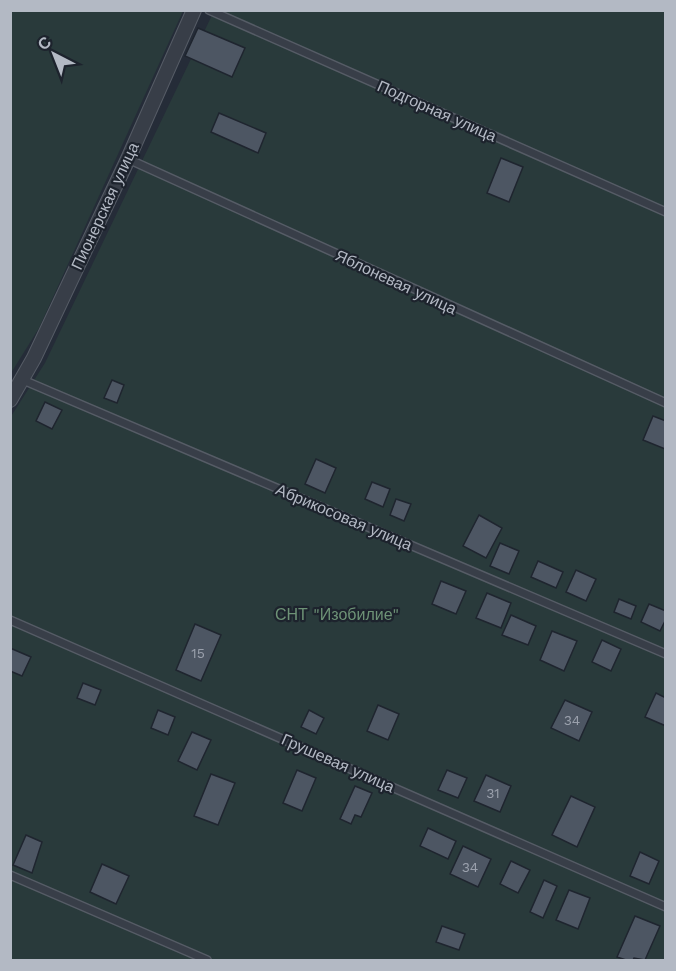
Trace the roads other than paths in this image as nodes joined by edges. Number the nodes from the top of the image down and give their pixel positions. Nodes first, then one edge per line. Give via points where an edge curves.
1 (194, 10) edge
2 (209, 10) edge
3 (128, 159) junction
4 (666, 212) edge
5 (23, 380) junction
6 (10, 400) edge
7 (666, 402) edge
8 (10, 620) edge
9 (666, 654) edge
10 (10, 875) edge
11 (666, 907) edge
12 (207, 960) edge

1 - 3 street, Пионерская улица
2 - 4 lane, Подгорная улица
3 - 5 street, Пионерская улица
3 - 7 lane, Яблоневая улица
5 - 6 street, Пионерская улица
5 - 9 lane, Абрикосовая улица
8 - 11 lane, Грушевая улица
10 - 12 lane

